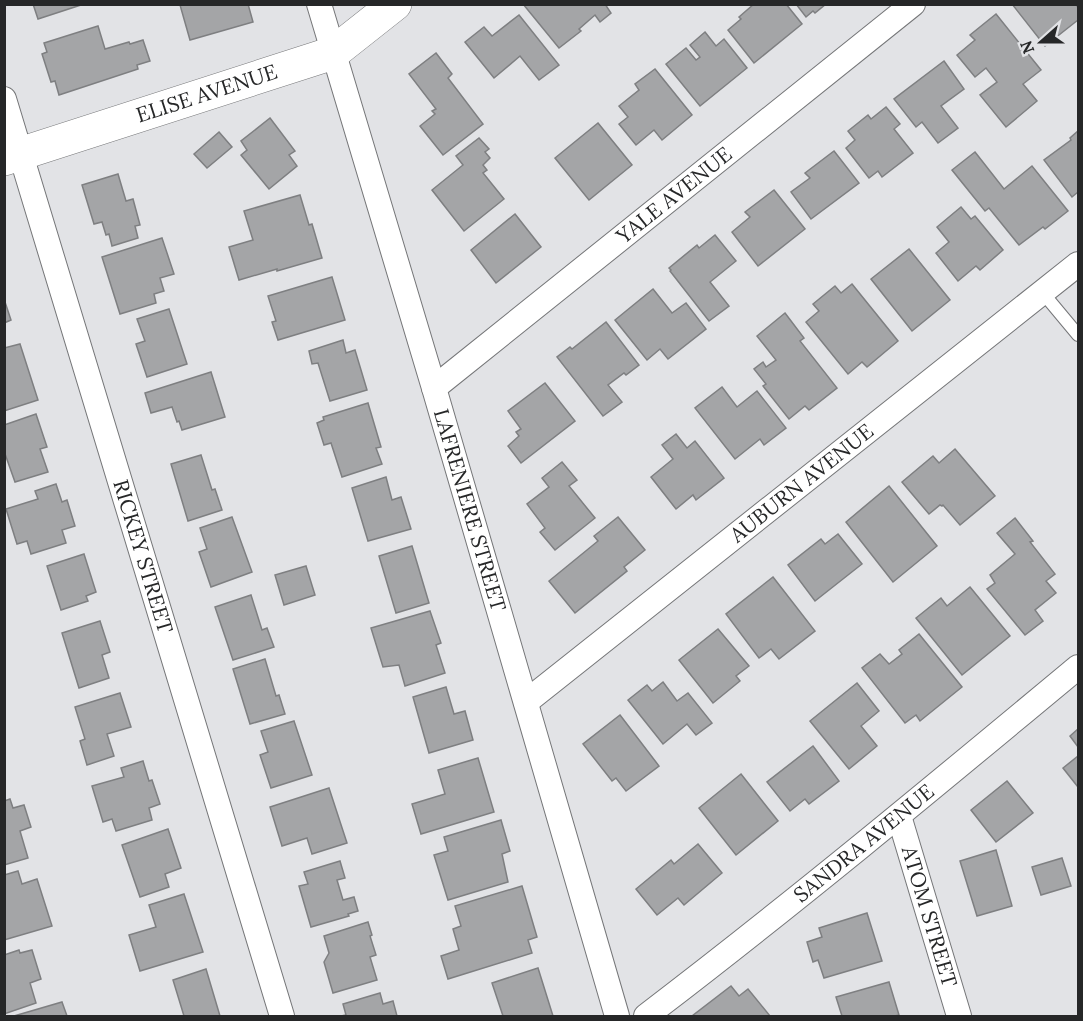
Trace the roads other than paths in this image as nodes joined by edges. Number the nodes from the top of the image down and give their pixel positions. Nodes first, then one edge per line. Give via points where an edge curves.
1 (319, 4) edge
2 (395, 4) edge
3 (913, 4) edge
4 (333, 53) junction
5 (4, 99) edge
6 (13, 157) edge
7 (1078, 264) edge
8 (1043, 293) junction
9 (1078, 335) edge
10 (434, 388) junction
11 (1078, 667) edge
12 (526, 702) junction
13 (899, 816) junction
14 (282, 1017) edge
15 (617, 1017) edge
16 (646, 1017) edge
17 (959, 1017) edge

1 - 4 street, LAFRENIERE STREET
2 - 4 street, ELISE AVENUE
3 - 10 street, YALE AVENUE
4 - 6 street, ELISE AVENUE
4 - 10 street, LAFRENIERE STREET
5 - 6 street, RICKEY STREET
6 - 14 street, RICKEY STREET
7 - 8 street, AUBURN AVENUE
8 - 9 lane
8 - 12 street, AUBURN AVENUE
10 - 12 street, LAFRENIERE STREET
11 - 13 street, SANDRA AVENUE
12 - 15 street, LAFRENIERE STREET
13 - 16 street, SANDRA AVENUE
13 - 17 street, ATOM STREET

